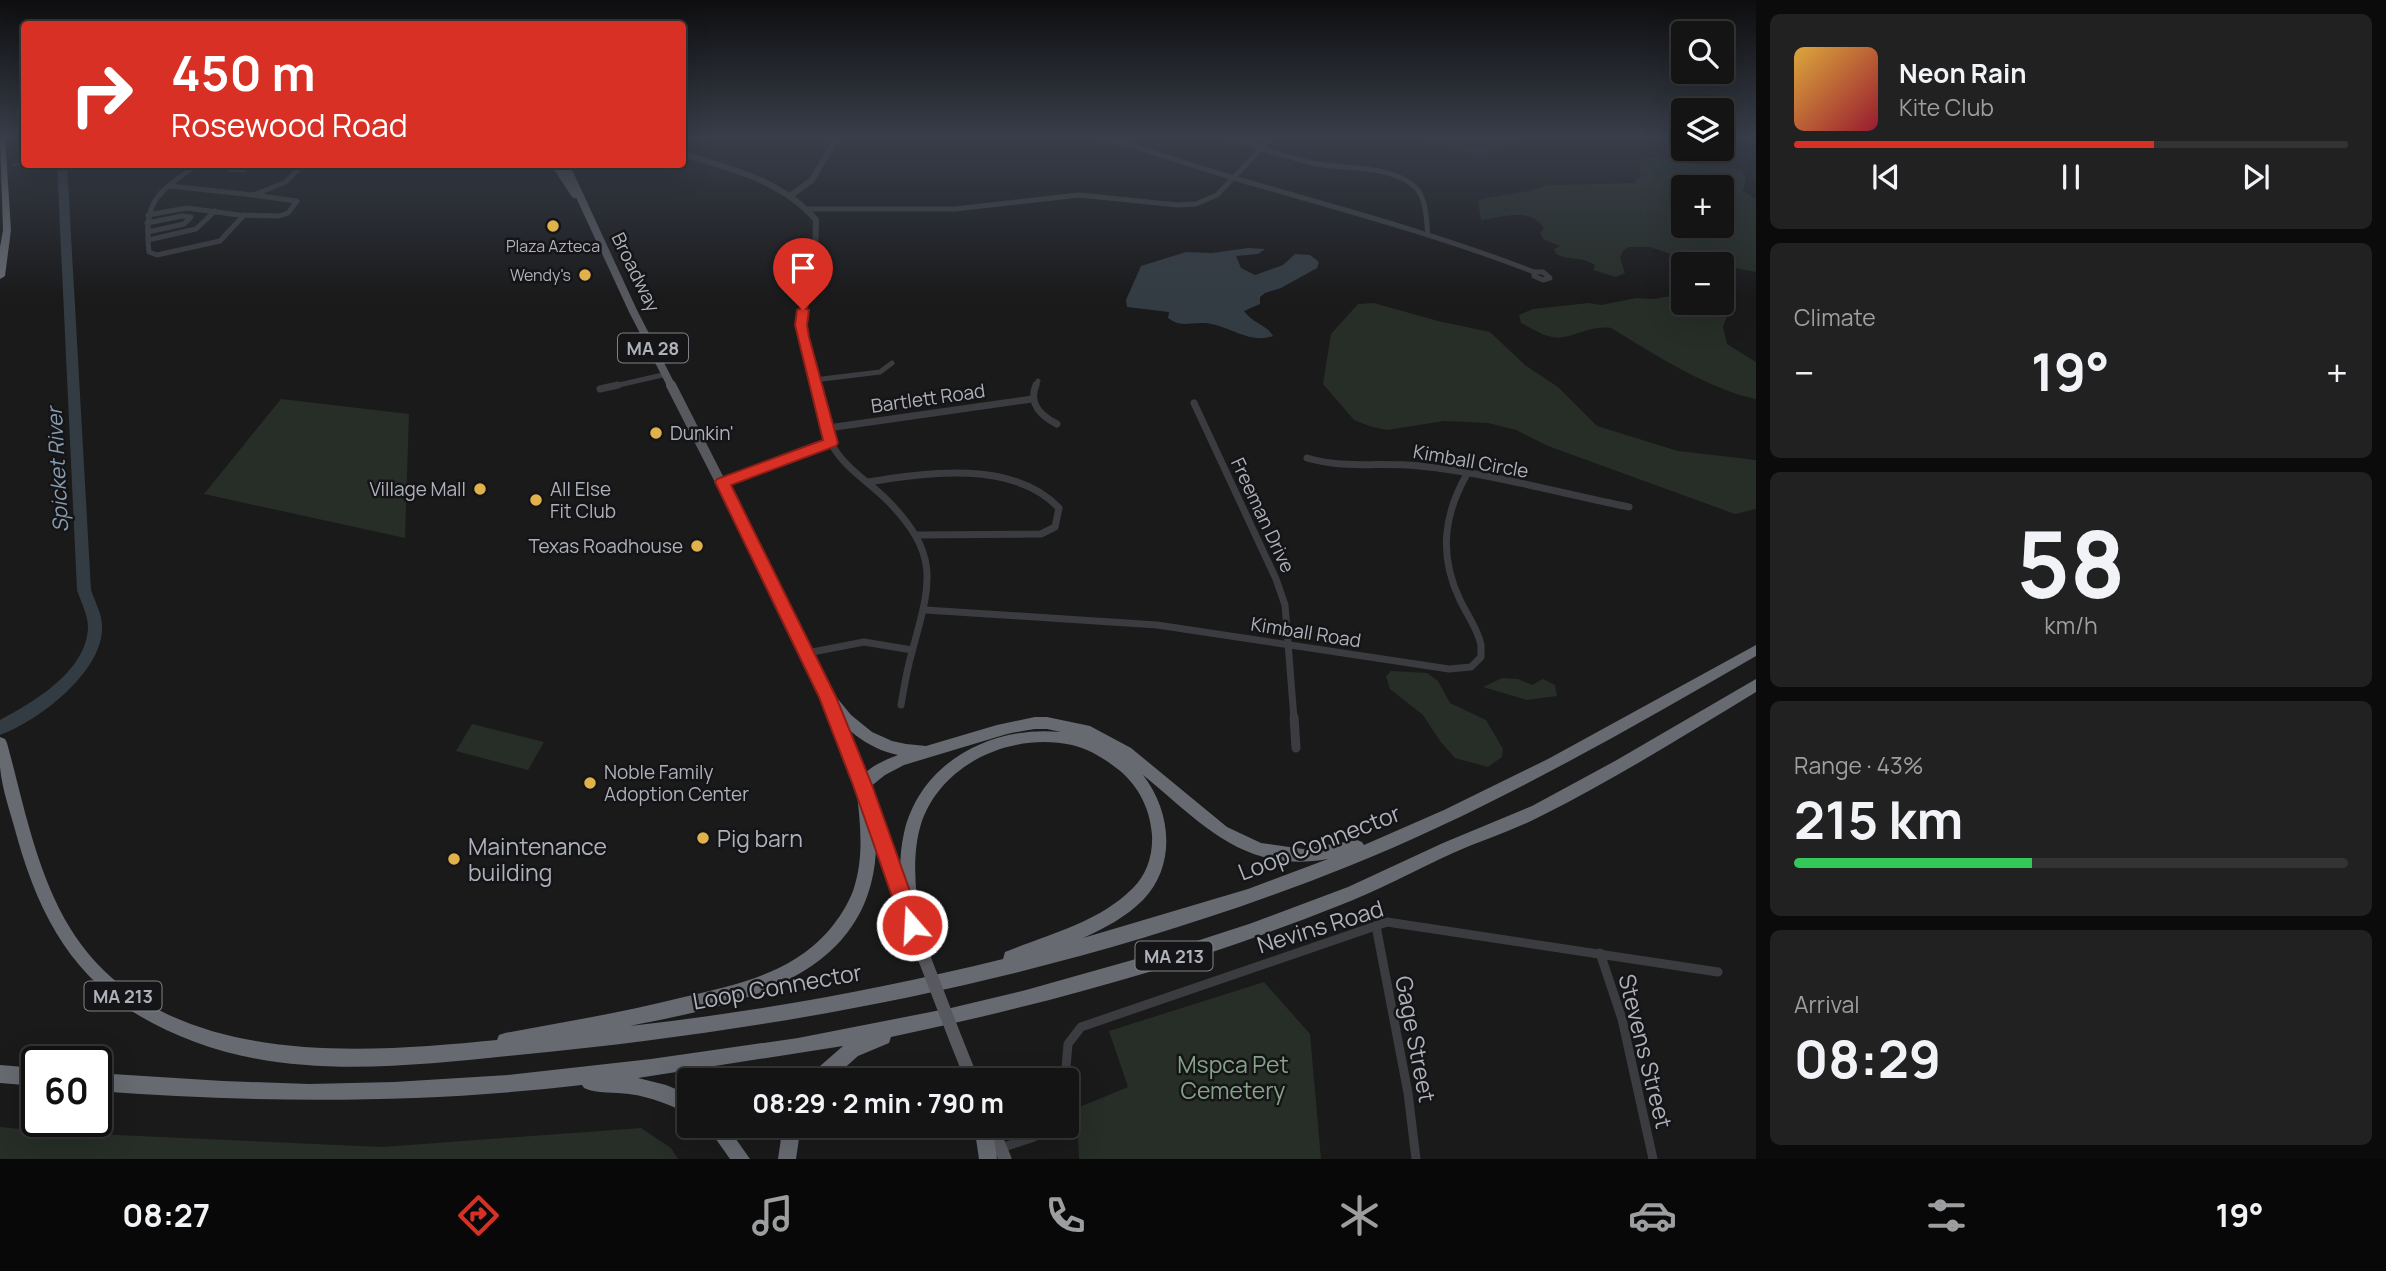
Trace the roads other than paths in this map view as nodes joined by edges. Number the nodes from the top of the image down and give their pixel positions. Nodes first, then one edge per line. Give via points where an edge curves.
1 (4, 190) edge
2 (166, 190) edge
3 (207, 190) edge
4 (265, 190) edge
5 (570, 190) edge
6 (578, 190) edge
7 (777, 190) edge
8 (798, 190) edge
9 (1222, 190) edge
10 (1280, 190) edge
11 (1419, 190) edge
12 (253, 195) junction
13 (577, 195) junction
14 (790, 196) junction
15 (809, 209) junction
16 (215, 211) junction
17 (148, 215) junction
18 (244, 215) junction
19 (147, 223) junction
20 (148, 232) junction
21 (1428, 235) junction
22 (148, 240) junction
23 (1534, 272) dead end
24 (1, 274) edge
25 (0, 283) edge
26 (892, 363) dead end
27 (667, 374) junction
28 (814, 380) junction
29 (1038, 381) dead end
30 (600, 389) dead end
31 (1032, 399) junction
32 (1194, 403) dead end
33 (1058, 424) dead end
34 (828, 428) junction
35 (831, 443) junction
36 (1307, 458) dead end
37 (1467, 474) junction
38 (722, 482) junction
39 (868, 482) junction
40 (1629, 507) dead end
41 (917, 535) junction
42 (926, 610) junction
43 (1287, 645) junction
44 (912, 650) junction
45 (1756, 650) edge
46 (807, 653) junction
47 (1756, 685) edge
48 (828, 697) junction
49 (901, 705) dead end
50 (0, 743) edge
51 (946, 747) junction
52 (1296, 748) dead end
53 (863, 785) junction
54 (1441, 819) junction
55 (912, 925) junction
56 (1376, 926) junction
57 (1600, 953) junction
58 (1718, 972) dead end
59 (907, 987) junction
60 (977, 1010) junction
61 (413, 1055) junction
62 (829, 1068) edge
63 (967, 1068) edge
64 (1066, 1068) edge
65 (0, 1074) edge
66 (21, 1076) edge
67 (544, 1080) junction
68 (112, 1083) edge
69 (677, 1098) edge
70 (725, 1138) edge
71 (790, 1138) edge
72 (989, 1138) edge
73 (1032, 1138) edge
74 (998, 1155) edge
75 (741, 1159) edge
76 (787, 1159) edge
77 (1416, 1159) edge
78 (1653, 1159) edge

1 - 24 highway
2 - 17 street
3 - 12 street
4 - 12 street
5 - 13 main road
6 - 13 main road
7 - 14 street
8 - 14 street
9 - 15 street via 1214,198 1190,205 1079,195 943,210
10 - 21 street
11 - 21 street
12 - 18 street via 297,201 279,216
13 - 27 main road, Broadway / MA 28
14 - 15 street
15 - 28 street via 817,224 817,239 801,325
16 - 17 street via 187,208
16 - 18 street
16 - 22 street via 195,229
17 - 19 street
18 - 22 street via 220,241 157,255 149,252
19 - 20 street
19 - 20 street via 191,217 184,224
20 - 22 street
21 - 23 street
24 - 25 highway
26 - 28 street via 880,372
27 - 30 street
27 - 38 main road, Broadway / MA 28
28 - 34 street
29 - 31 street
31 - 33 street via 1043,416
31 - 34 street, Bartlett Road
32 - 43 street, Freeman Drive via 1281,590
34 - 35 street
35 - 38 street
35 - 39 street via 837,457
36 - 37 street, Kimball Circle via 1326,464 1401,465
37 - 40 street, Kimball Circle
37 - 43 street, Kimball Road via 1449,509 1445,548 1455,590 1481,640 1483,650 1477,663 1449,669
38 - 46 main road, Broadway / MA 28
39 - 41 street
39 - 41 street via 918,476 1004,478 1042,492 1059,508 1055,527 1041,534
41 - 42 street via 931,583
42 - 43 street, Kimball Road via 1157,625
42 - 44 street
43 - 52 street, Freeman Drive
44 - 46 street via 864,642
44 - 49 street
45 - 54 highway, Loop Connector / MA 213 via 1586,747
46 - 48 main road, Broadway / MA 28
47 - 60 highway, MA 213 via 1534,813 1383,880 1137,968
48 - 51 highway via 851,726 883,746 914,751
48 - 53 main road, Broadway / MA 28
50 - 61 highway, Loop Connector / MA 213 via 43,897 74,949 113,989 169,1023 236,1046 303,1056
51 - 53 highway via 889,766
51 - 54 highway via 1032,724 1078,728 1123,750 1212,827 1253,847 1284,855 1337,853
53 - 55 main road, Broadway / MA 28
53 - 61 highway via 868,855 859,895 836,933 804,963 772,980 706,1001
54 - 59 highway, Loop Connector / MA 213 via 1253,894 1136,932
55 - 59 highway via 907,865 915,820 931,789 964,760 1014,739 1057,734 1108,752 1145,790 1157,819 1158,854 1150,879 1133,900 1054,943
55 - 63 main road, Broadway / MA 28, bridge
56 - 57 street, Nevins Road via 1399,922
56 - 64 street, Nevins Road via 1081,1027 1067,1044
56 - 77 street, Gage Street
57 - 58 street, Nevins Road
57 - 78 street, Stevens Street via 1622,1019
59 - 61 highway, Loop Connector / MA 213 via 745,1020
60 - 62 highway via 860,1046
60 - 67 highway, MA 213 via 797,1048
65 - 66 highway
67 - 68 highway, MA 213 via 406,1090 242,1091
67 - 69 highway via 624,1084
70 - 75 highway
71 - 76 highway
72 - 74 highway
73 - 74 street

